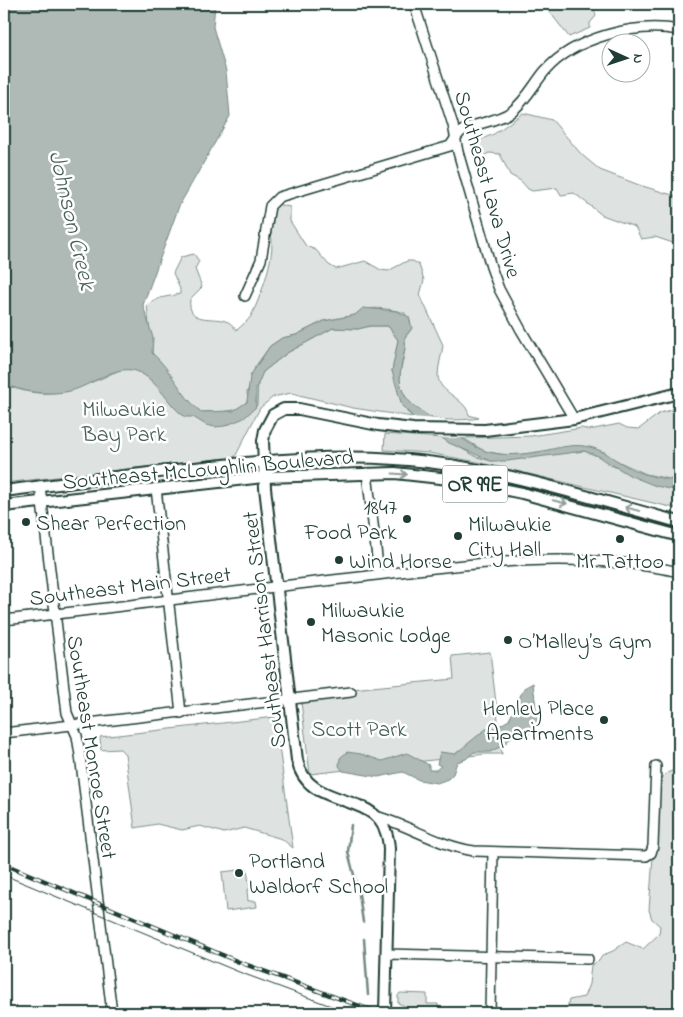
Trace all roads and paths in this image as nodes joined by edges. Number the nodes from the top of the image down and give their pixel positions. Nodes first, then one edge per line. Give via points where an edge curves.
1 (414, 4) edge
2 (679, 30) edge
3 (455, 140) junction
4 (246, 296) dead end
5 (679, 393) edge
6 (574, 419) junction
7 (264, 462) junction
8 (367, 473) junction
9 (264, 477) junction
10 (40, 486) junction
11 (156, 488) junction
12 (4, 491) edge
13 (42, 502) junction
14 (4, 506) edge
15 (679, 522) edge
16 (679, 536) edge
17 (679, 572) edge
18 (379, 574) junction
19 (277, 586) junction
20 (169, 599) junction
21 (55, 614) junction
22 (4, 620) edge
23 (351, 692) dead end
24 (290, 699) junction
25 (181, 713) junction
26 (72, 725) junction
27 (4, 733) edge
28 (656, 766) dead end
29 (379, 818) junction
30 (493, 852) junction
31 (386, 954) junction
32 (491, 956) junction
33 (588, 959) dead end
34 (112, 1013) edge
35 (385, 1013) edge
36 (490, 1013) edge

1 - 3 street, Southeast Lava Drive
2 - 3 street via 666,28 618,33 580,46 546,70 512,112 462,131
3 - 4 street via 450,146 279,197 270,206 262,260
3 - 6 street, Southeast Lava Drive via 499,289
5 - 6 main road
6 - 7 main road, Southeast Harrison Street via 464,431 395,427 307,410 284,409 274,415 264,430
7 - 9 main road, Southeast Harrison Street
7 - 10 main road, Southeast McLoughlin Boulevard / OR 99E
15 -> 7 main road, Southeast McLoughlin Boulevard / OR 99E via 522,480 434,463 366,458
8 - 9 main road, Southeast McLoughlin Boulevard / OR 99E
8 -> 16 main road, Southeast McLoughlin Boulevard / OR 99E via 423,476 505,490 580,507
8 - 18 street
9 - 11 main road, Southeast McLoughlin Boulevard / OR 99E
9 - 19 main road, Southeast Harrison Street
10 - 12 main road, Southeast McLoughlin Boulevard / OR 99E
10 - 13 street, Southeast Monroe Street
11 - 13 main road, Southeast McLoughlin Boulevard / OR 99E
11 - 20 street
13 - 14 main road, Southeast McLoughlin Boulevard / OR 99E
13 - 21 street, Southeast Monroe Street
17 - 18 street, Southeast Main Street via 619,563 552,560
18 - 19 street, Southeast Main Street
19 - 20 street, Southeast Main Street
19 - 24 main road, Southeast Harrison Street
20 - 21 street, Southeast Main Street
20 - 25 street
21 - 22 street, Southeast Main Street
21 - 26 street, Southeast Monroe Street via 67,713
23 - 24 street
24 - 25 street
24 - 29 main road, Southeast Harrison Street via 302,776 323,793 364,806
25 - 26 street
26 - 27 street
26 - 34 street, Southeast Monroe Street via 80,756
28 - 30 street via 654,846 649,855
29 - 30 street via 404,825 456,849
29 - 31 main road via 388,835 389,849
30 - 32 street
31 - 32 street
31 - 35 main road
32 - 33 street
32 - 36 street

